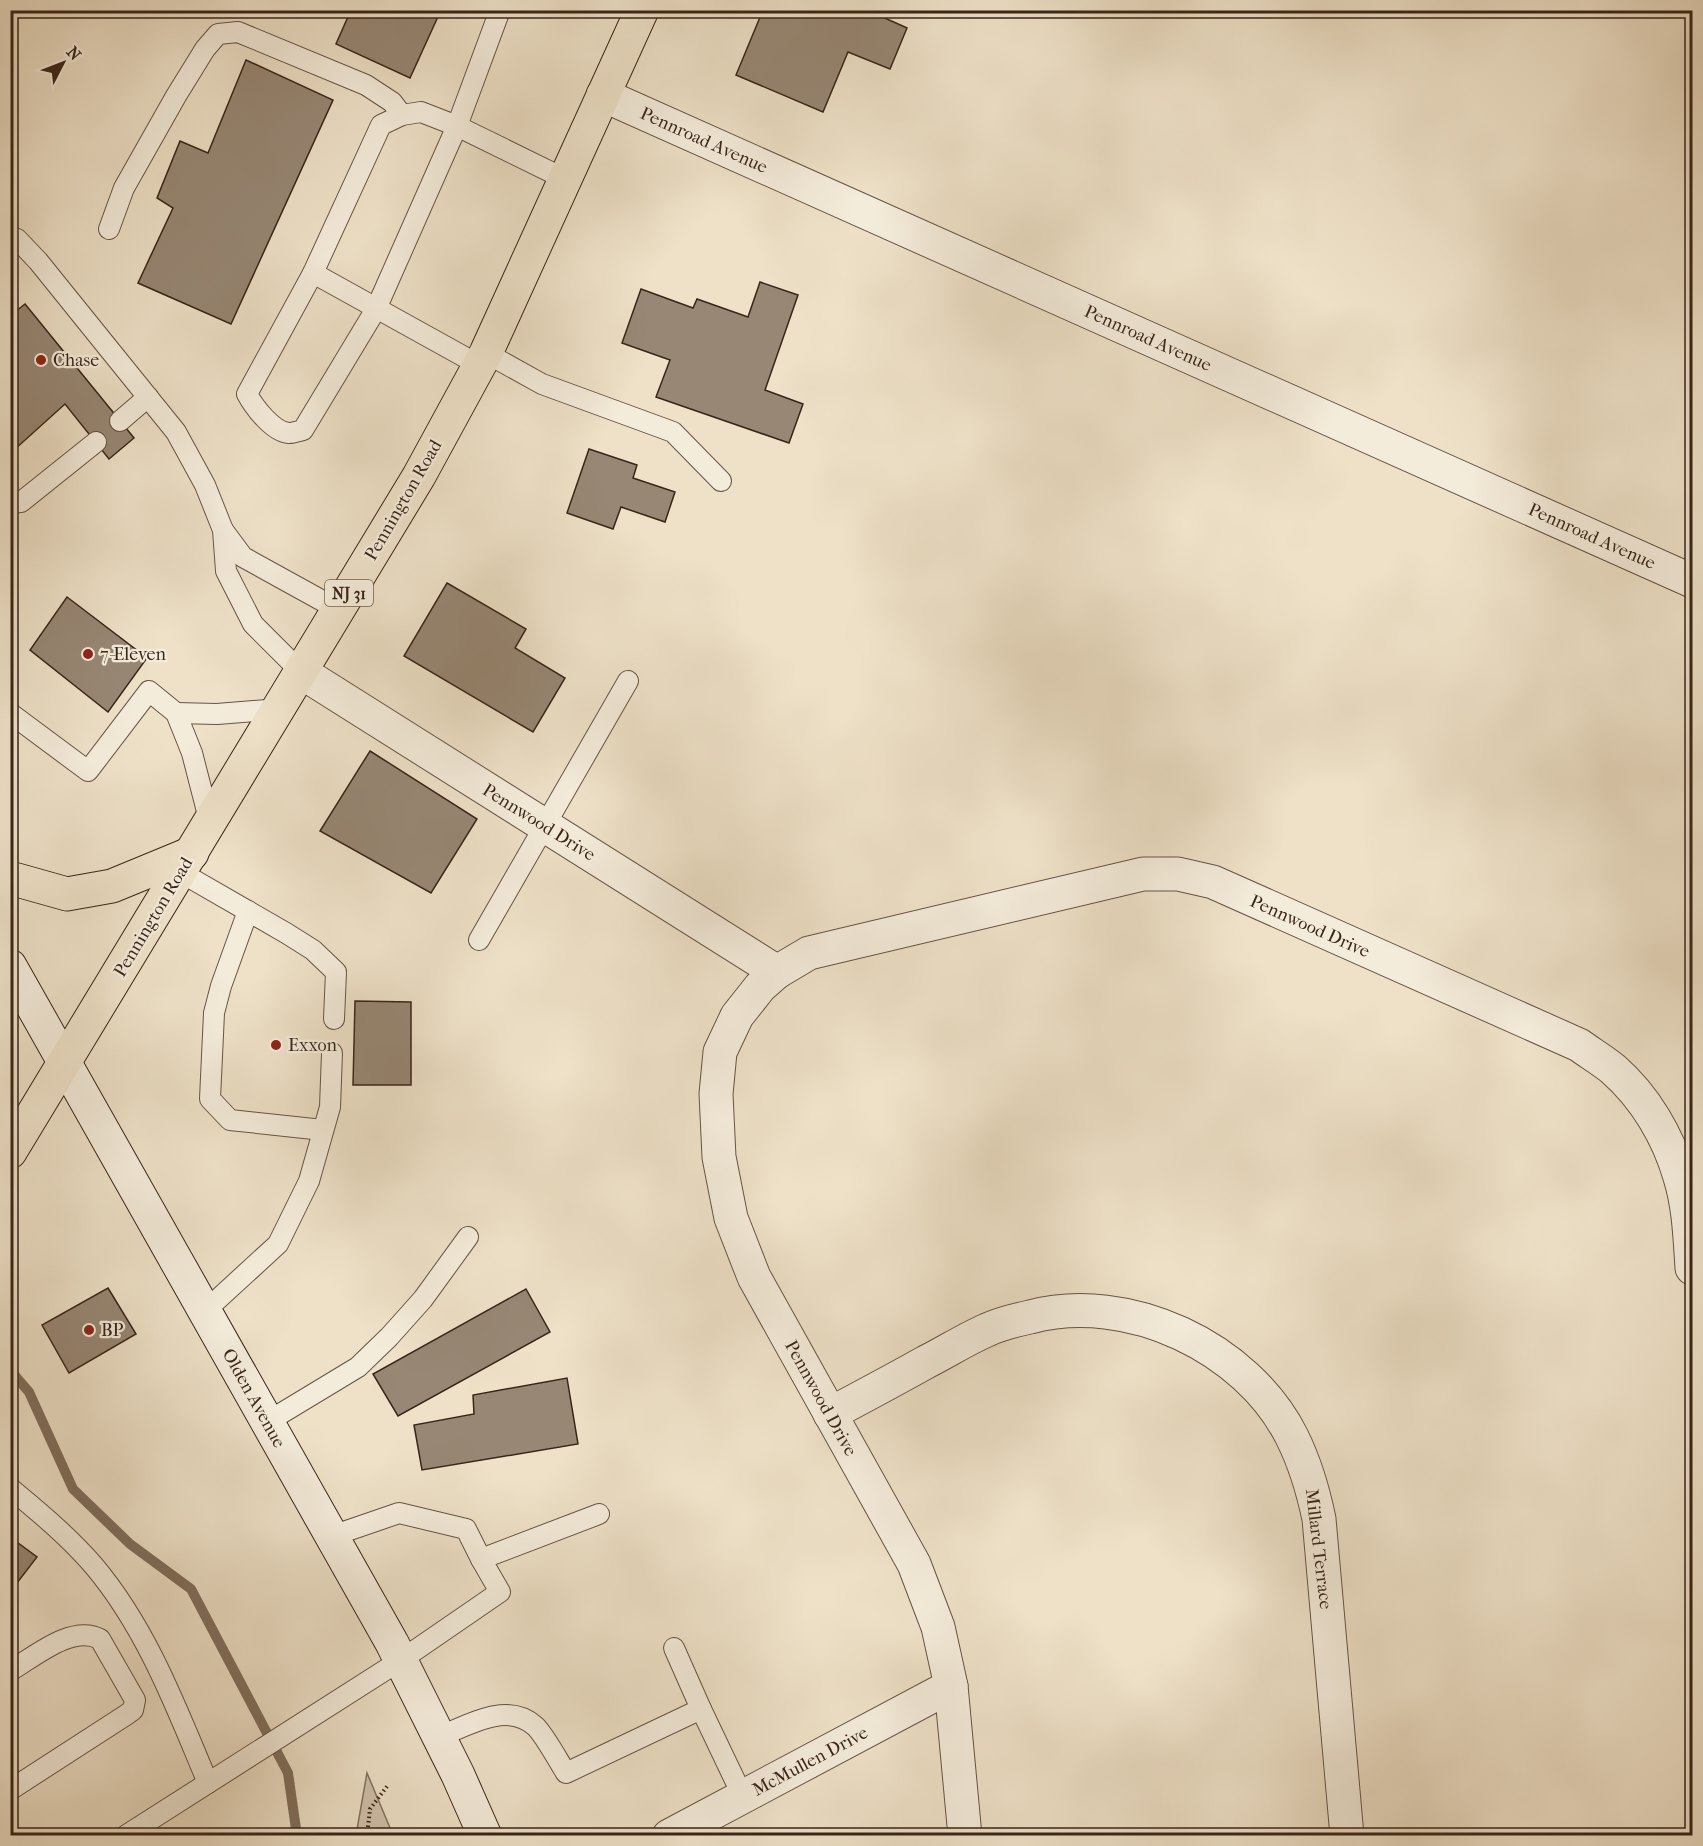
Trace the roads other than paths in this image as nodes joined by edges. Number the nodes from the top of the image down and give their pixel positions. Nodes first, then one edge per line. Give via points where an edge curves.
1 (500, 10) edge
2 (642, 10) edge
3 (603, 95) junction
4 (402, 114) junction
5 (457, 126) junction
6 (565, 179) junction
7 (109, 229) dead end
8 (10, 236) edge
9 (313, 273) junction
10 (376, 309) junction
11 (482, 359) junction
12 (148, 397) junction
13 (120, 421) dead end
14 (96, 442) dead end
15 (721, 481) dead end
16 (10, 503) edge
17 (223, 530) junction
18 (1692, 581) edge
19 (339, 610) junction
20 (301, 672) junction
21 (628, 681) dead end
22 (279, 709) junction
23 (10, 713) edge
24 (176, 713) junction
25 (210, 823) junction
26 (544, 826) junction
27 (186, 863) junction
28 (10, 878) edge
29 (248, 911) junction
30 (479, 940) dead end
31 (10, 966) edge
32 (777, 972) junction
33 (334, 1019) dead end
34 (332, 1053) dead end
35 (65, 1062) junction
36 (323, 1130) junction
37 (10, 1152) edge
38 (468, 1238) dead end
39 (1692, 1268) edge
40 (205, 1311) junction
41 (830, 1414) junction
42 (267, 1422) junction
43 (10, 1488) edge
44 (598, 1514) dead end
45 (332, 1536) junction
46 (481, 1559) junction
47 (674, 1648) dead end
48 (401, 1660) junction
49 (10, 1671) edge
50 (951, 1686) junction
51 (701, 1709) junction
52 (440, 1737) junction
53 (208, 1783) junction
54 (10, 1790) edge
55 (743, 1797) junction
56 (125, 1836) edge
57 (485, 1836) edge
58 (669, 1836) edge
59 (965, 1836) edge
60 (1347, 1836) edge

1 - 5 lane
2 - 3 main road, Pennington Road / NJ 31
3 - 6 main road, Pennington Road / NJ 31
3 - 18 street, Pennroad Avenue
4 - 5 lane via 421,112
4 - 7 lane via 392,102 366,85 238,32 218,34 205,48 124,188
4 - 9 lane via 381,125
5 - 6 lane
5 - 10 lane
6 - 11 main road, Pennington Road / NJ 31
8 - 12 lane via 38,261
9 - 10 lane
9 - 10 lane via 247,394 273,425 287,433 303,430
10 - 11 lane
11 - 15 lane via 673,432
11 - 19 main road, Pennington Road / NJ 31 via 419,476
12 - 13 lane
12 - 17 lane via 176,432 205,485
14 - 16 lane via 21,502
17 - 19 lane via 243,557
17 - 20 lane via 226,571 253,624
19 - 20 main road, Pennington Road / NJ 31
20 - 22 main road, Pennington Road / NJ 31
20 - 26 street, Pennwood Drive
21 - 26 lane
22 - 24 lane
22 - 25 main road, Pennington Road / NJ 31
23 - 24 lane via 88,771 149,691
24 - 25 lane via 192,753
25 - 27 main road, Pennington Road / NJ 31
26 - 30 lane
26 - 32 street, Pennwood Drive
27 - 28 main road via 67,894
27 - 29 lane
27 - 35 main road, Pennington Road / NJ 31
29 - 33 lane via 313,950 336,972
29 - 36 lane via 214,1013 210,1099 230,1120
31 - 35 street, Olden Avenue
32 - 39 street, Pennwood Drive via 809,953 1143,874 1178,874 1212,882 1579,1045 1613,1070 1642,1100 1666,1139 1681,1178
32 - 41 street, Pennwood Drive via 737,1016 720,1052 716,1094 719,1157 731,1218 754,1277
34 - 36 lane via 330,1107
35 - 37 main road, Pennington Road / NJ 31
35 - 40 street, Olden Avenue
36 - 40 lane via 309,1181 278,1244
38 - 42 lane via 423,1299 358,1367
40 - 42 street, Olden Avenue
41 - 50 street, Pennwood Drive via 914,1564 938,1627
41 - 60 street, Millard Terrace via 988,1329 1032,1316 1074,1311 1116,1313 1164,1326 1206,1346 1239,1371 1269,1401 1292,1436 1310,1478 1319,1519
42 - 45 street, Olden Avenue
43 - 53 lane via 94,1565 128,1612 158,1665
44 - 46 lane
45 - 46 lane via 399,1513 466,1528
45 - 48 street, Olden Avenue
46 - 48 lane via 500,1592
47 - 51 lane
48 - 52 street, Olden Avenue
48 - 53 lane
49 - 54 lane via 65,1638 92,1635 100,1639 135,1700 126,1715
50 - 55 street, McMullen Drive
50 - 59 street, Pennwood Drive
51 - 52 lane via 566,1773 536,1726 517,1716 495,1715
51 - 55 lane
52 - 57 street, Olden Avenue
53 - 56 lane
55 - 58 street, McMullen Drive

